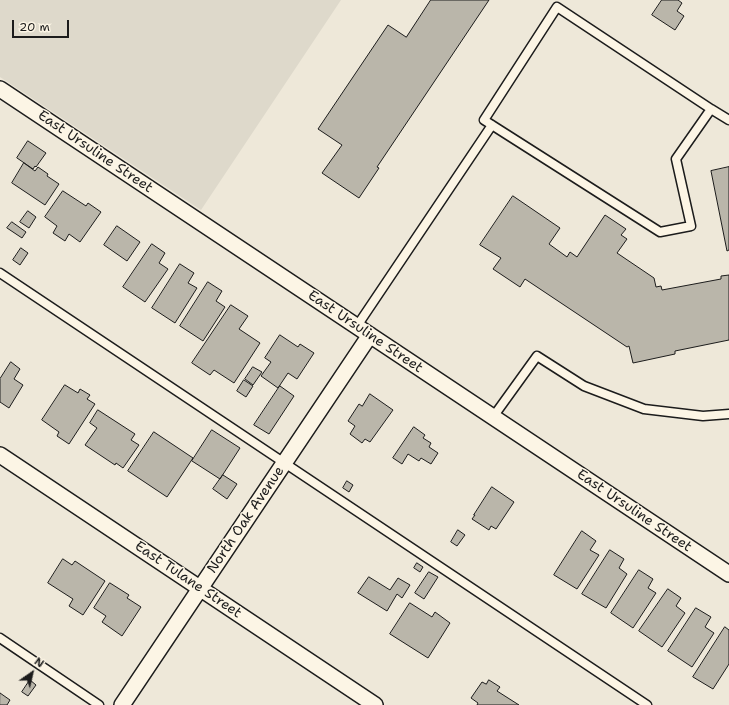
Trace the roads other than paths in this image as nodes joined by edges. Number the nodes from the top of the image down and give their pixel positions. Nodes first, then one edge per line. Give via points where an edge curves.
1 (0, 89) edge
2 (711, 109) junction
3 (729, 120) edge
4 (492, 125) junction
5 (0, 273) edge
6 (357, 326) junction
7 (370, 335) junction
8 (729, 414) edge
9 (494, 417) junction
10 (0, 455) edge
11 (284, 463) junction
12 (729, 574) edge
13 (200, 588) junction
14 (0, 638) edge
15 (99, 705) edge
16 (122, 705) edge
17 (375, 705) edge
18 (647, 705) edge

1 - 6 street, East Ursuline Street
2 - 3 lane
2 - 4 lane via 557,7 484,120
2 - 4 lane via 676,159 691,226 660,232
4 - 6 lane
5 - 11 lane
6 - 7 street, East Ursuline Street
7 - 9 street, East Ursuline Street
7 - 11 street, North Oak Avenue
8 - 9 lane via 704,416 644,409 584,386 537,356
9 - 12 street, East Ursuline Street
10 - 13 street, East Tulane Street
11 - 13 street, North Oak Avenue
11 - 18 lane
13 - 16 street, North Oak Avenue
13 - 17 street, East Tulane Street
14 - 15 lane

